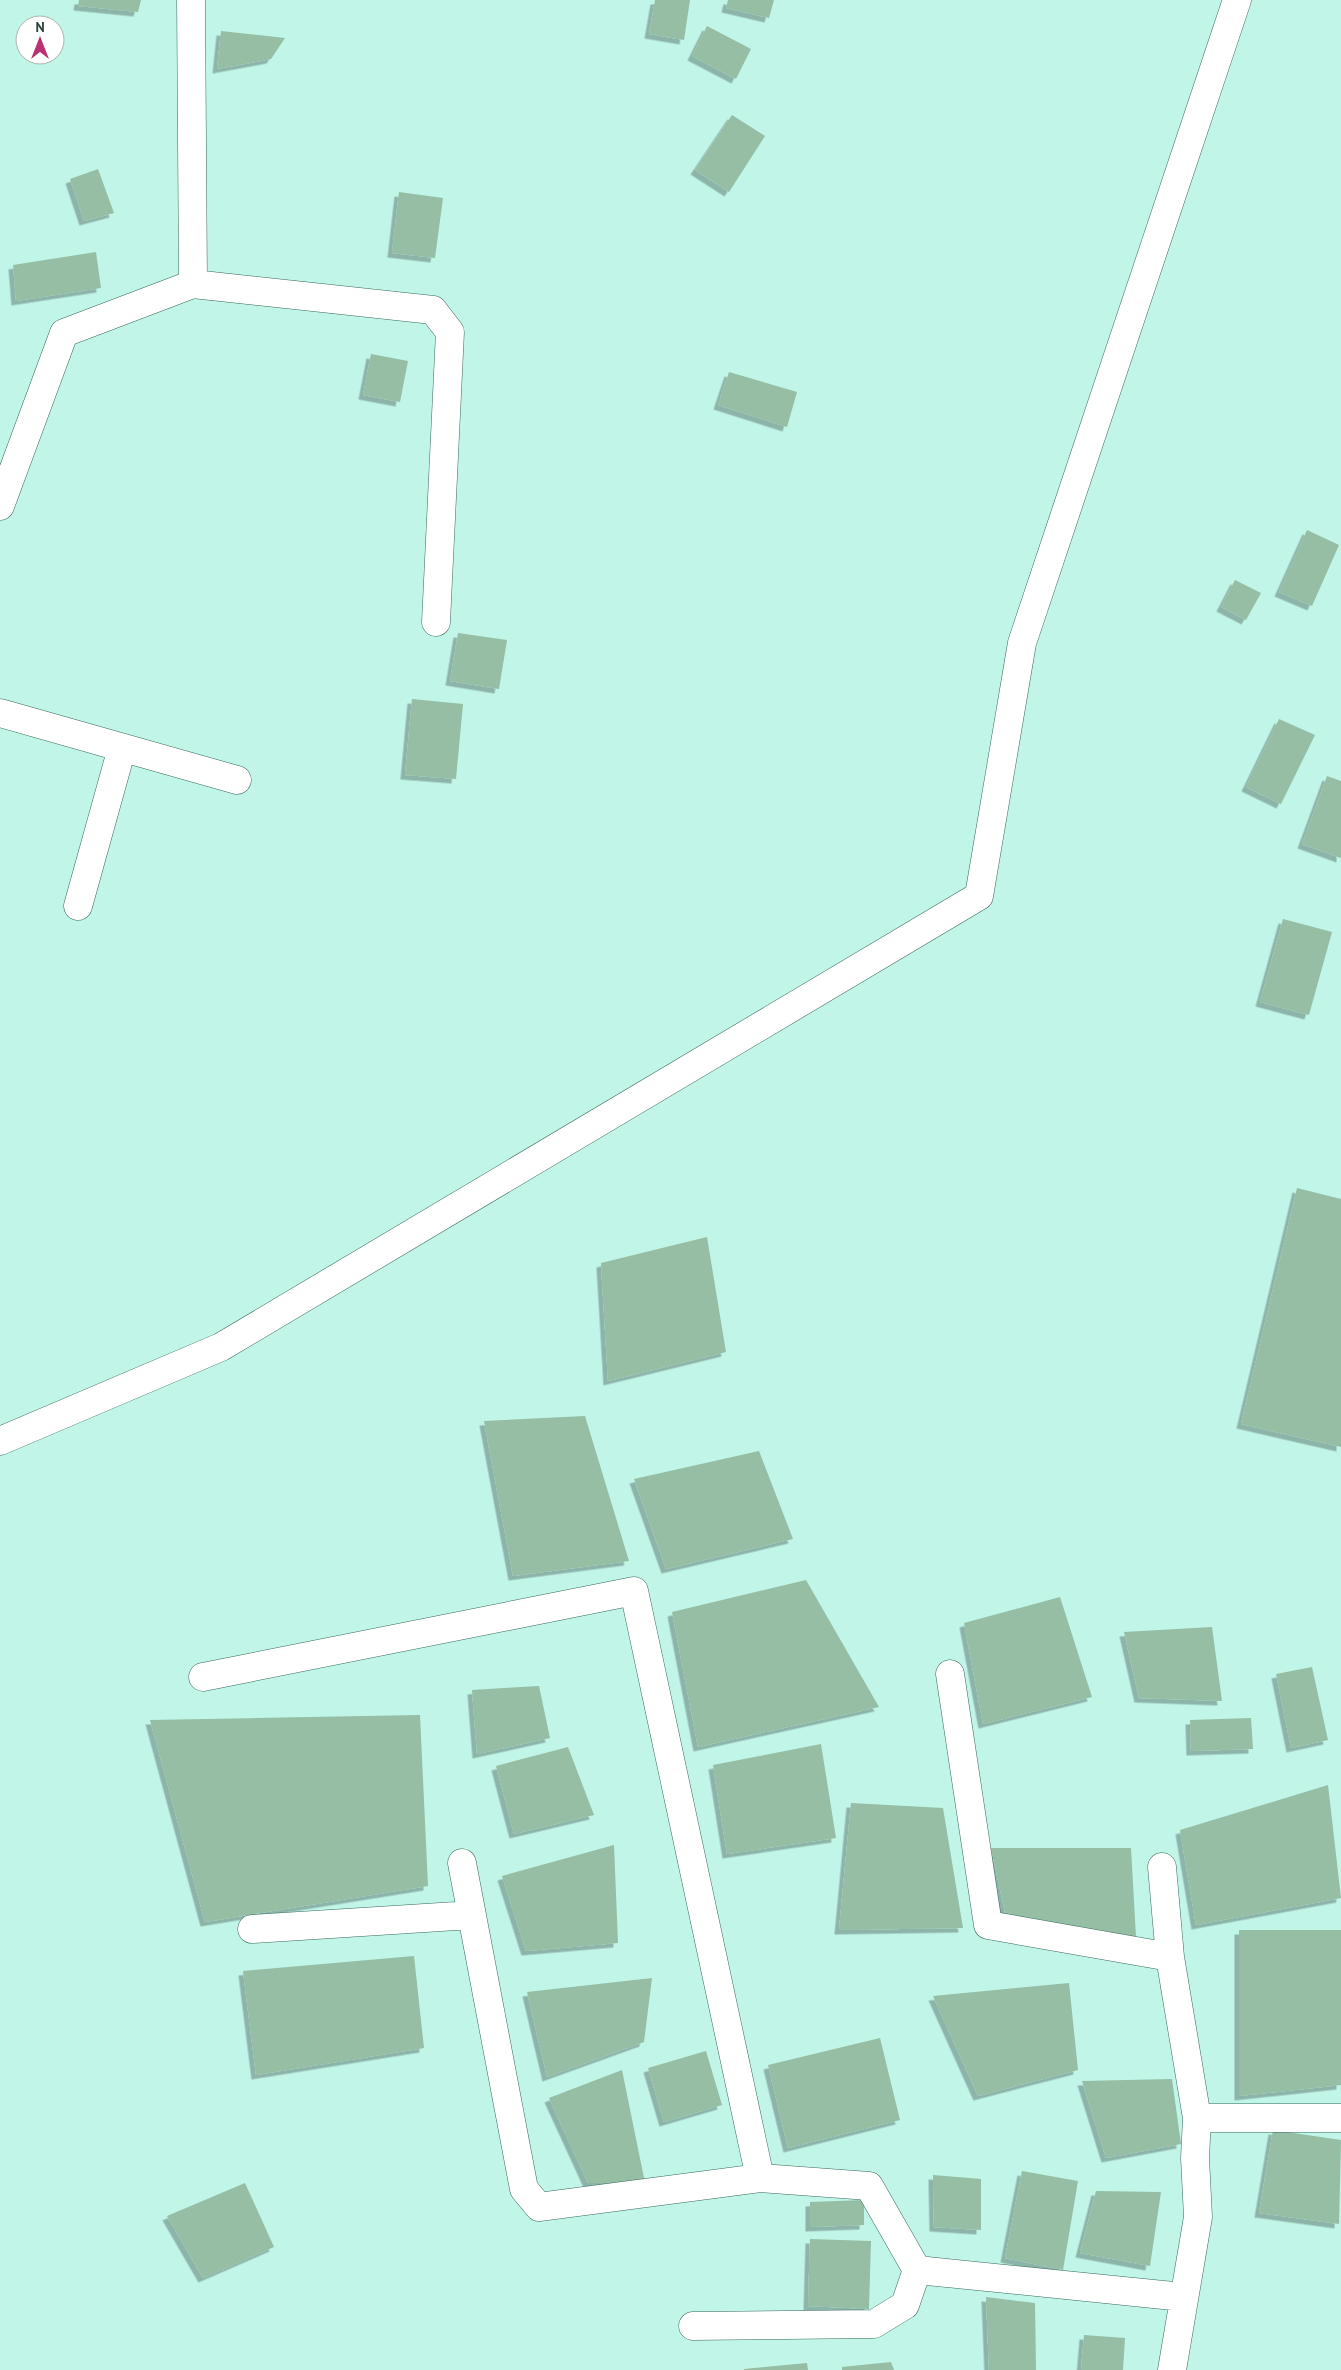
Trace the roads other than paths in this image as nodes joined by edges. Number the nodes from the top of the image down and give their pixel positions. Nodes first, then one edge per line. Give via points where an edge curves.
1 (191, 0) edge
2 (1237, 0) edge
3 (193, 284) junction
4 (0, 506) edge
5 (436, 622) dead end
6 (0, 713) edge
7 (122, 748) junction
8 (237, 780) dead end
9 (78, 906) dead end
10 (0, 1441) edge
11 (950, 1674) dead end
12 (203, 1677) dead end
13 (462, 1863) dead end
14 (1162, 1867) dead end
15 (472, 1915) junction
16 (252, 1929) dead end
17 (1170, 1957) junction
18 (1197, 2118) junction
19 (1341, 2118) edge
20 (760, 2178) junction
21 (917, 2270) junction
22 (1182, 2297) junction
23 (693, 2326) dead end
24 (1172, 2370) edge

1 - 3 street
2 - 10 street via 1022,643 979,896 221,1346
3 - 4 street via 64,333
3 - 5 street via 433,310 450,332
6 - 7 street
7 - 8 street
7 - 9 street
11 - 17 street via 988,1925
12 - 20 street via 634,1591
13 - 15 street
14 - 17 street
15 - 16 street
15 - 20 street via 524,2188 539,2207
17 - 18 street
18 - 19 street
18 - 22 street via 1198,2217
20 - 21 street via 869,2186
21 - 22 street
21 - 23 street via 904,2305 874,2324
22 - 24 street

